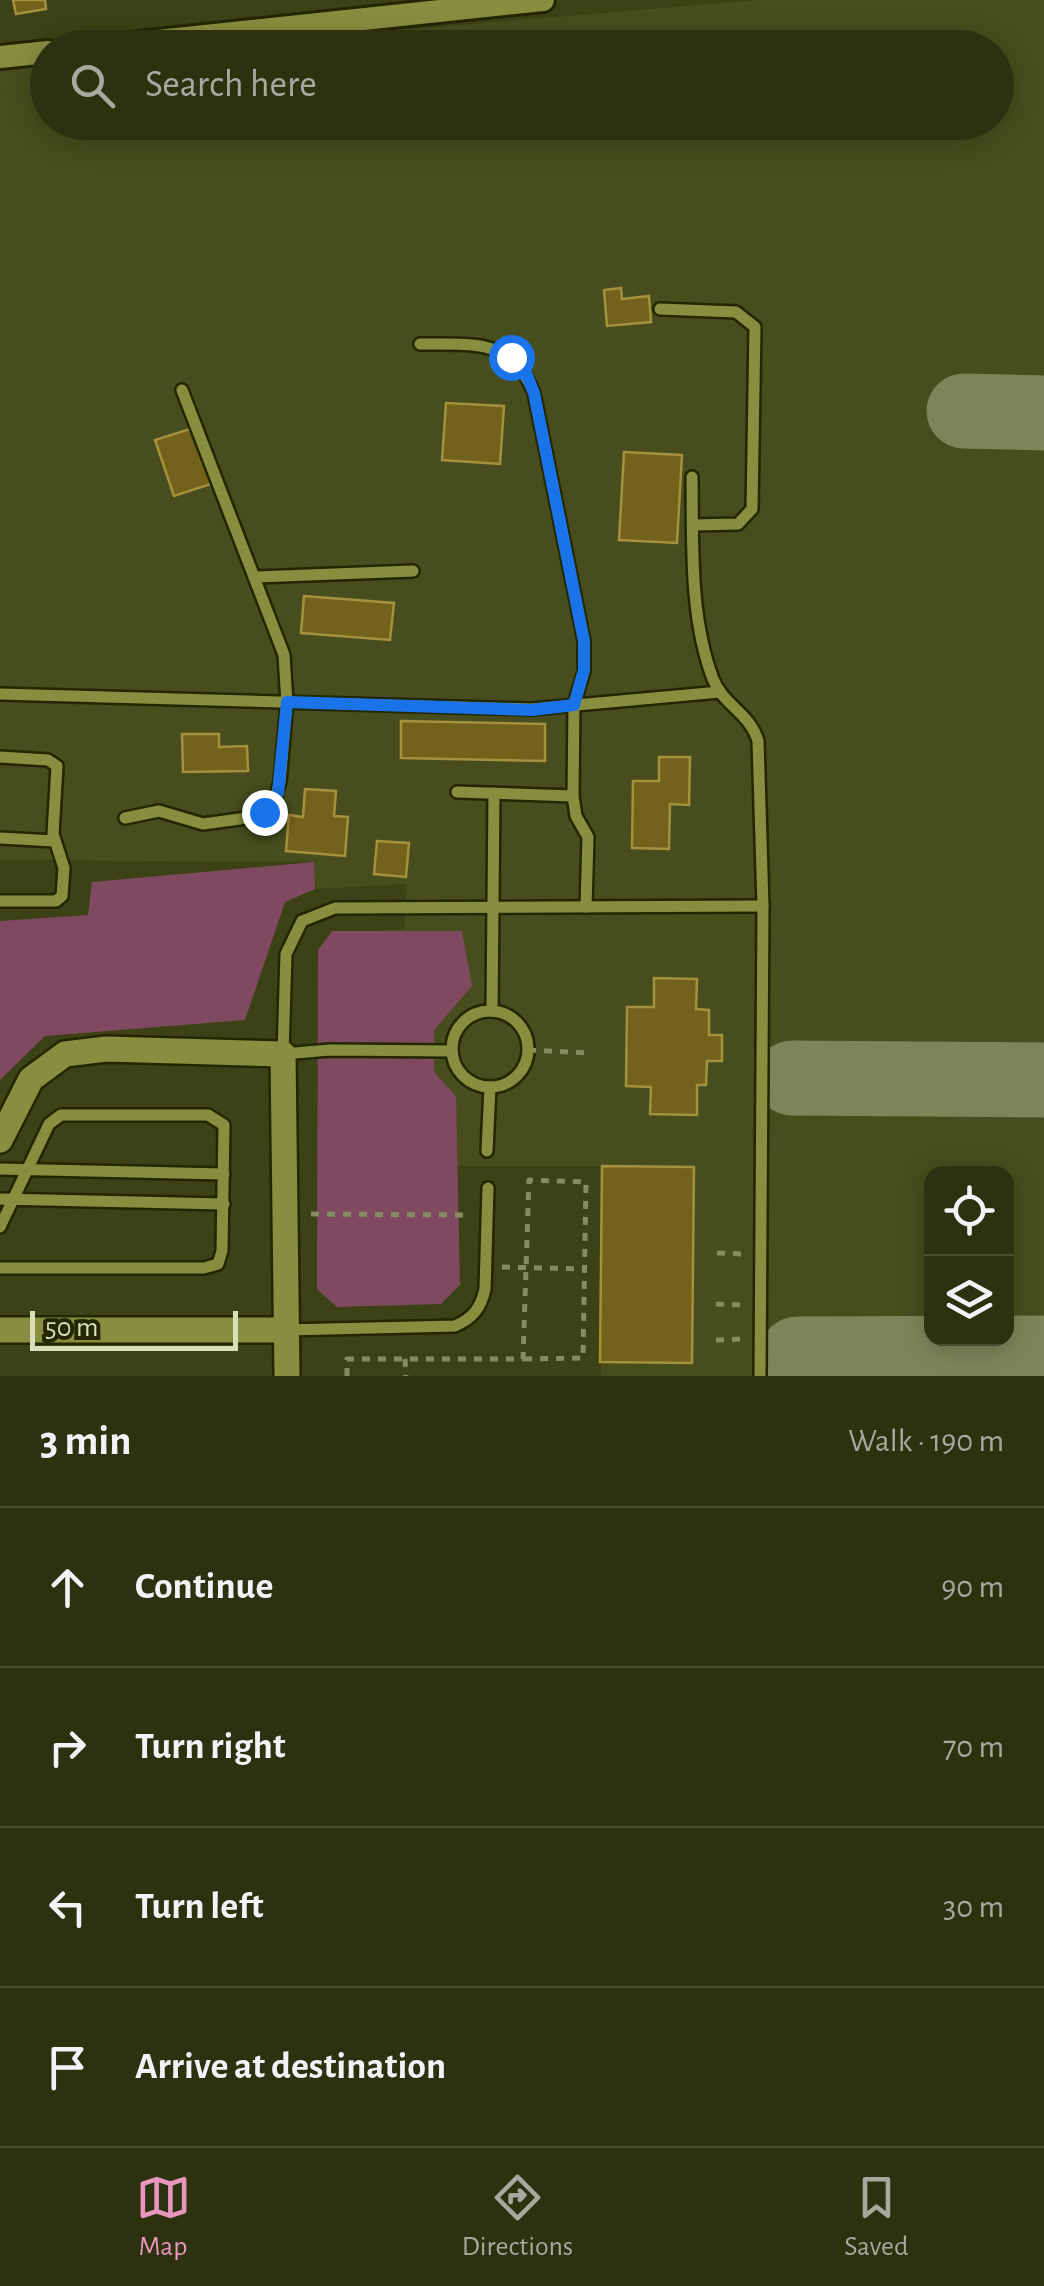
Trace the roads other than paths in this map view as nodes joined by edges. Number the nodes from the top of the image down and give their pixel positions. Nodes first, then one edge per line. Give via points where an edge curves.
1 (543, 0) edge
2 (261, 30) edge
3 (30, 54) edge
4 (0, 57) edge
5 (660, 309) dead end
6 (420, 344) dead end
7 (182, 390) dead end
8 (692, 476) dead end
9 (693, 525) junction
10 (414, 571) dead end
11 (256, 577) junction
12 (720, 692) junction
13 (0, 694) edge
14 (287, 702) junction
15 (574, 705) junction
16 (0, 758) edge
17 (457, 792) dead end
18 (494, 794) junction
19 (574, 796) junction
20 (125, 818) dead end
21 (0, 838) edge
22 (54, 841) junction
23 (0, 901) edge
24 (763, 906) junction
25 (493, 907) junction
26 (586, 907) junction
27 (492, 1011) junction
28 (452, 1052) junction
29 (283, 1054) junction
30 (490, 1086) junction
31 (0, 1140) edge
32 (487, 1151) dead end
33 (0, 1169) edge
34 (24, 1172) junction
35 (224, 1174) junction
36 (488, 1188) dead end
37 (6, 1199) edge
38 (224, 1204) junction
39 (0, 1227) edge
40 (0, 1268) edge
41 (0, 1330) edge
42 (286, 1330) junction
43 (286, 1376) edge
44 (760, 1376) edge

1 - 2 street
3 - 4 street
5 - 9 lane via 736,312 755,327 752,510 738,524
6 - 15 lane via 492,347 526,373 584,641
7 - 11 lane
8 - 9 lane
9 - 12 lane via 696,601
10 - 11 lane
11 - 14 lane via 284,655
12 - 15 lane
12 - 24 lane via 750,720 758,742
13 - 14 lane
14 - 15 lane via 532,710
14 - 20 lane via 278,793 264,812 212,824 159,811
15 - 19 lane
16 - 22 lane via 58,766
17 - 18 lane
18 - 19 lane
18 - 25 lane
19 - 26 lane via 588,837
21 - 22 lane
22 - 23 lane via 63,861 62,896 50,902
24 - 26 lane
24 - 44 lane
25 - 26 lane
25 - 27 lane
25 - 29 lane via 335,908 302,921 286,954
27 - 28 lane via 463,1022
27 - 30 lane via 518,1023 528,1050 516,1076
28 - 29 lane
28 - 30 lane via 464,1076
29 - 31 street via 65,1054 31,1079
29 - 42 street
30 - 32 lane
33 - 34 lane
34 - 35 lane
34 - 35 lane via 49,1124 61,1115 208,1115 224,1125
34 - 37 lane
35 - 38 lane
36 - 42 lane via 482,1302 467,1321
37 - 38 lane
37 - 39 lane
38 - 40 lane via 222,1258 211,1267
41 - 42 street
42 - 43 street

